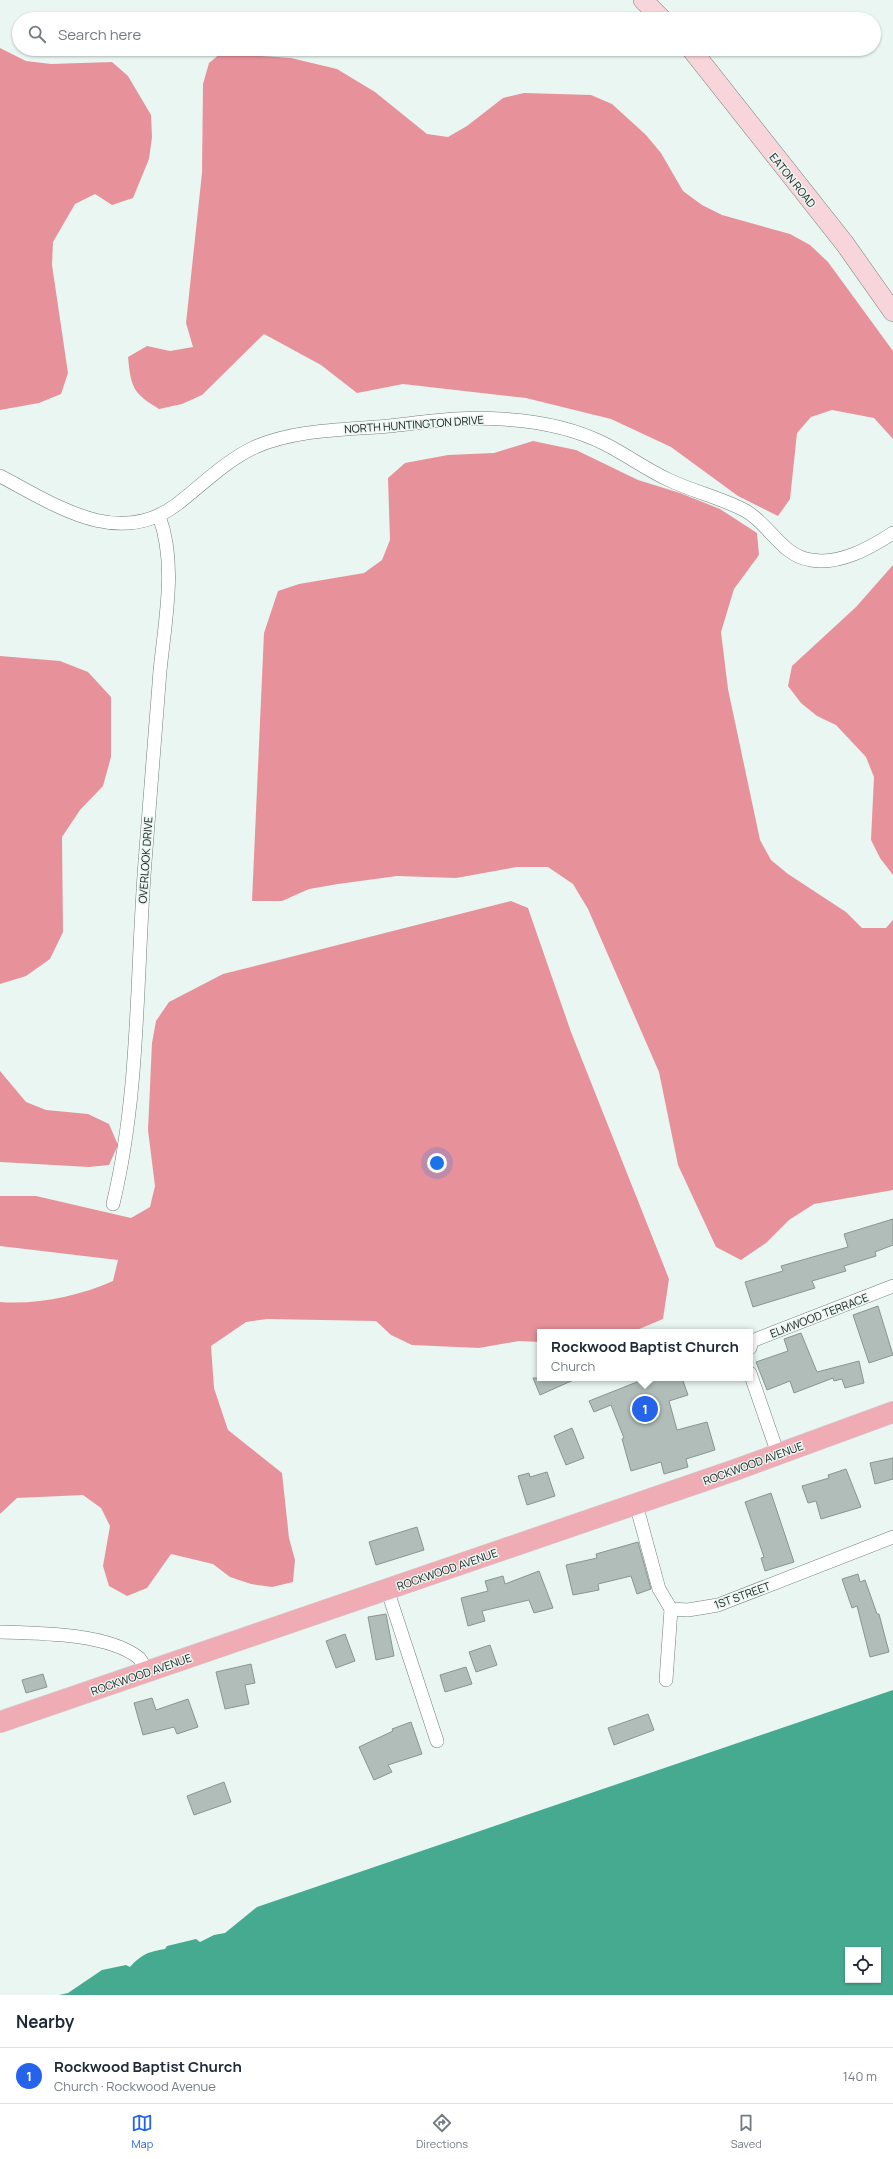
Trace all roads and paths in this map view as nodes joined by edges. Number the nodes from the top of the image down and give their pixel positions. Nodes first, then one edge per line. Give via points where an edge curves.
1 (643, 0) edge
2 (655, 12) edge
3 (697, 56) edge
4 (893, 312) edge
5 (0, 476) edge
6 (159, 516) junction
7 (893, 533) edge
8 (113, 1204) dead end
9 (893, 1286) edge
10 (753, 1341) edge
11 (753, 1381) edge
12 (893, 1412) edge
13 (778, 1454) junction
14 (636, 1504) junction
15 (893, 1537) edge
16 (387, 1589) junction
17 (671, 1609) junction
18 (0, 1632) edge
19 (148, 1671) junction
20 (666, 1680) dead end
21 (0, 1722) edge
22 (437, 1741) dead end

1 - 2 street
3 - 4 street, EATON ROAD via 846,244
5 - 6 street, NORTH HUNTINGTON DRIVE via 100,522 127,524
6 - 7 street, NORTH HUNTINGTON DRIVE via 236,458 271,441 318,432 477,418 528,422 585,435 666,479 748,513 786,548 810,560 824,561 857,553
6 - 8 street, OVERLOOK DRIVE via 168,548 167,590 144,864 132,1080 120,1172
9 - 10 street, ELMWOOD TERRACE
11 - 13 street
12 - 13 main road, ROCKWOOD AVENUE
13 - 14 main road, ROCKWOOD AVENUE
14 - 16 main road, ROCKWOOD AVENUE
14 - 17 street via 659,1589
15 - 17 street, 1ST STREET via 718,1605 688,1610
16 - 19 main road, ROCKWOOD AVENUE
16 - 22 street
17 - 20 street
18 - 19 street via 82,1637 117,1647 139,1658
19 - 21 main road, ROCKWOOD AVENUE

